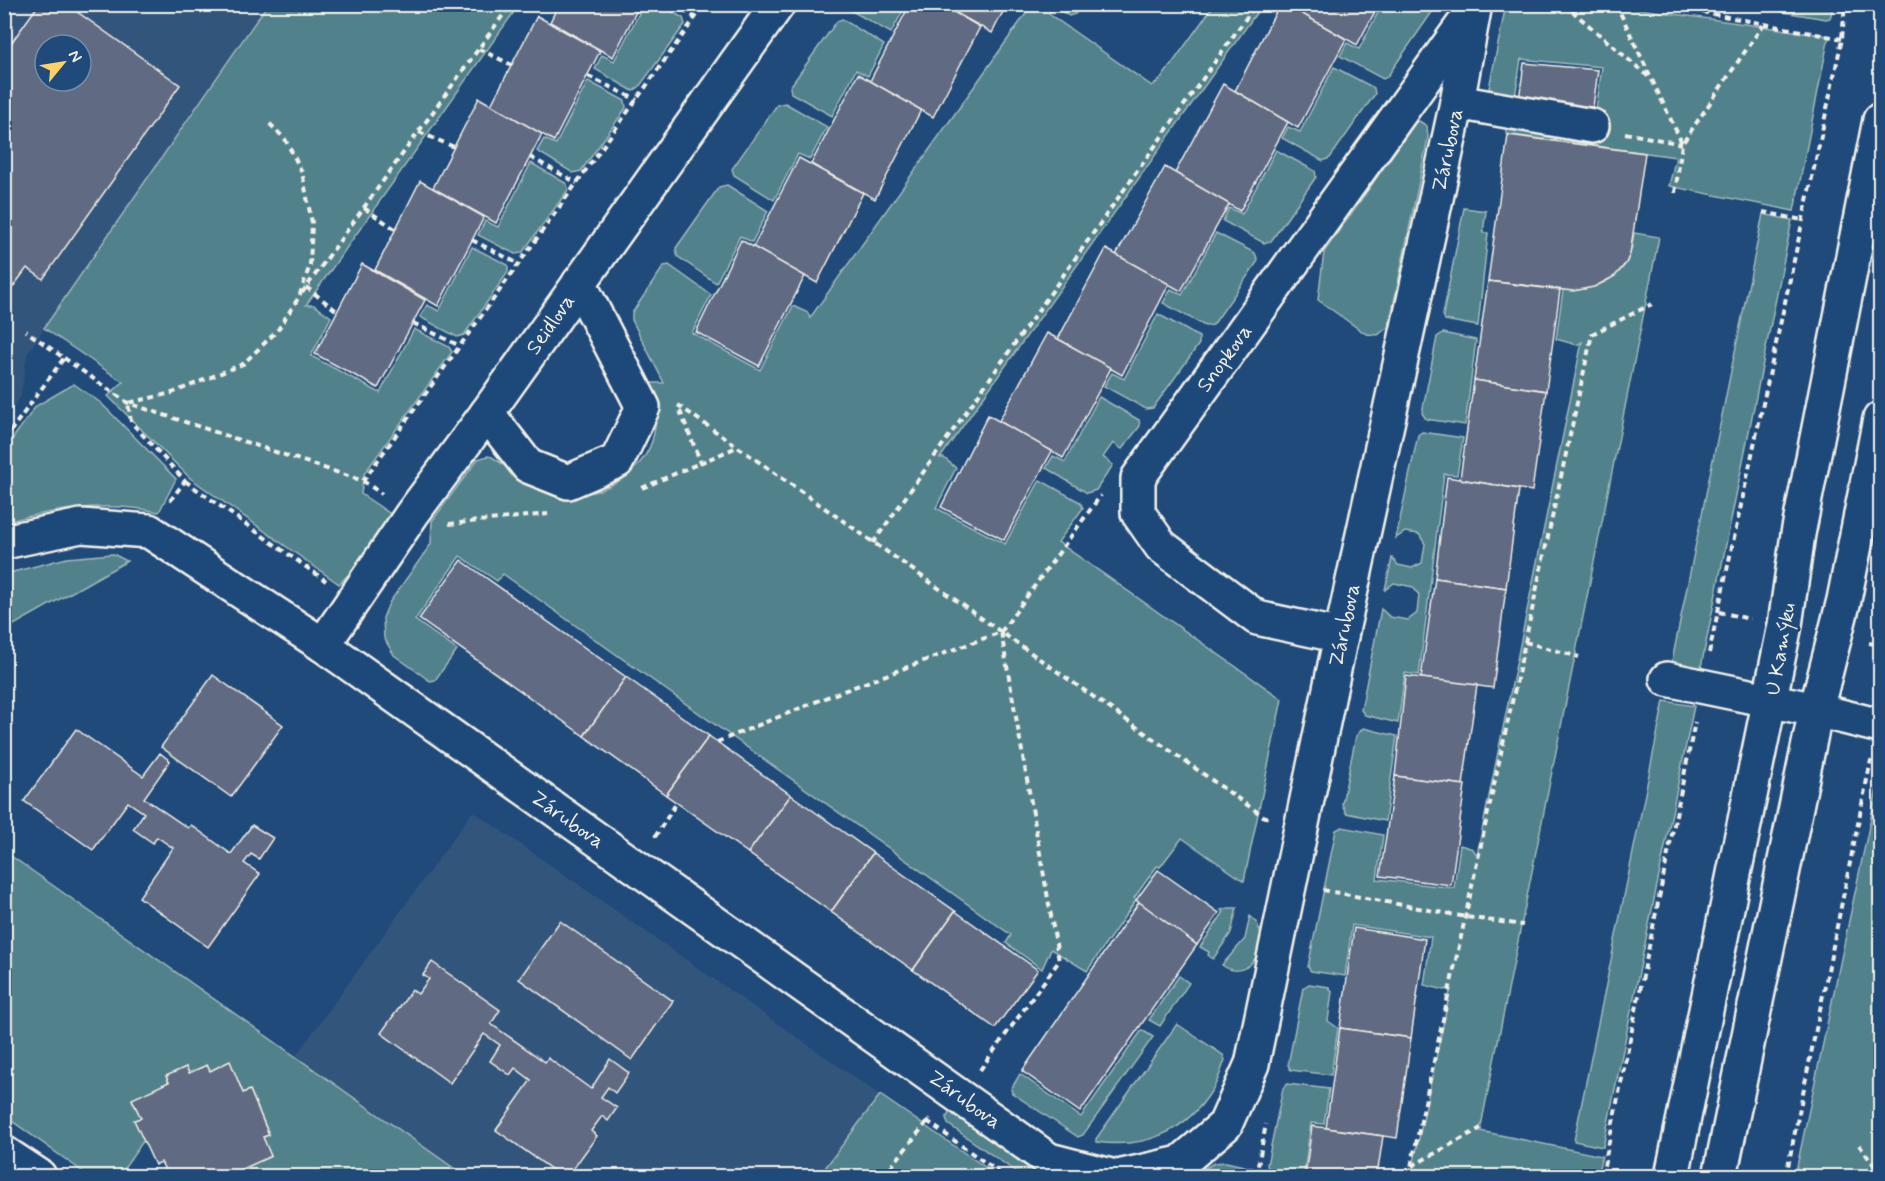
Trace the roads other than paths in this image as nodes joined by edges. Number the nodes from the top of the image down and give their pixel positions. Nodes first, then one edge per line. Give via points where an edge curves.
1 (778, 4) edge
2 (1475, 7) edge
3 (1457, 102) junction
4 (1881, 120) edge
5 (1592, 126) road end
6 (579, 283) junction
7 (487, 413) junction
8 (1881, 419) edge
9 (4, 542) edge
10 (1341, 636) junction
11 (323, 645) junction
12 (1667, 679) dead end
13 (1770, 700) junction
14 (1816, 710) junction
15 (1879, 725) edge
16 (4, 1153) edge
17 (39, 1176) edge
18 (1112, 1176) edge
19 (1122, 1176) edge
20 (1672, 1176) edge
21 (1720, 1176) edge

1 - 6 street, Seidlova
2 - 3 street, Zárubova
2 - 10 street, Snopkova via 1138,478 1138,513 1161,546 1257,618
3 - 5 street
3 - 10 street, Zárubova
4 - 13 street, U Kamýku via 1798,534
6 - 7 street, Seidlova
6 - 7 street via 643,407 617,461 568,482 528,466
7 - 11 street, Seidlova
8 - 14 street via 1844,600
9 - 11 street, Zárubova via 81,526 149,531
10 - 19 street, Zárubova via 1252,1065 1225,1125 1180,1163
11 - 18 street, Zárubova via 1049,1160
12 - 13 street
13 - 14 street
13 - 20 street, U Kamýku
14 - 15 street
14 - 21 street
16 - 17 street

